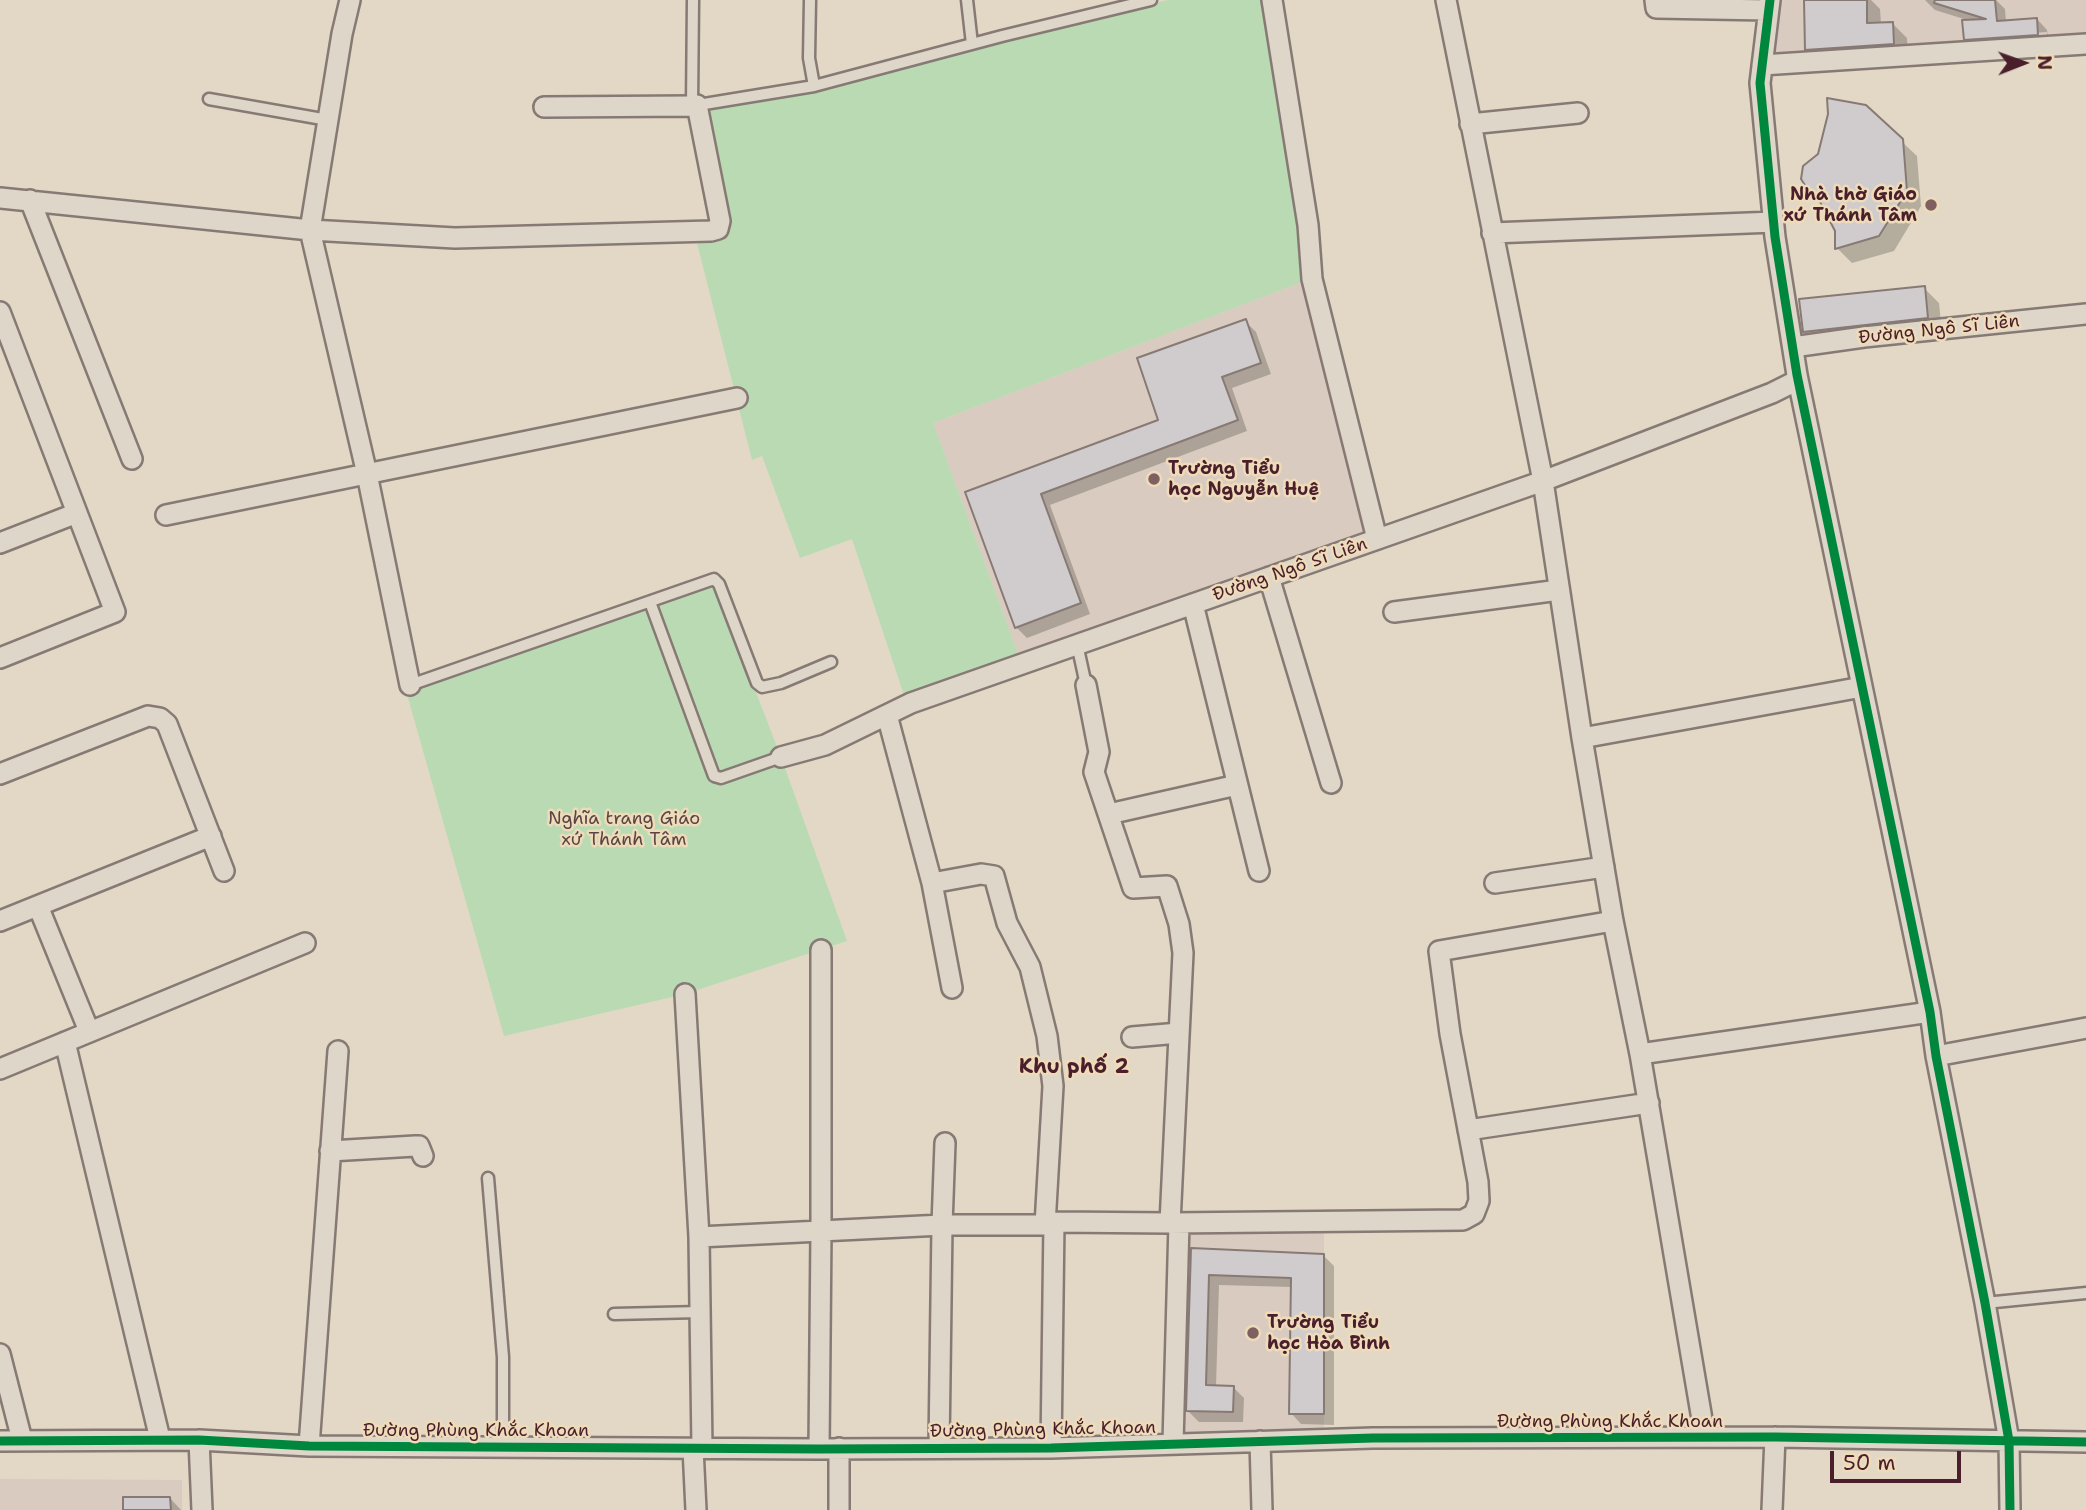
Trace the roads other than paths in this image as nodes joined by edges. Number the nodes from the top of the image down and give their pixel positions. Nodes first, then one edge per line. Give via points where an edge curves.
1 (350, 0) edge
2 (693, 0) edge
3 (810, 0) edge
4 (967, 0) edge
5 (1151, 0) edge
6 (1272, 0) edge
7 (1446, 0) edge
8 (1655, 0) edge
9 (1769, 5) edge
10 (972, 44) junction
11 (2086, 44) edge
12 (1762, 65) junction
13 (814, 86) junction
14 (209, 99) dead end
15 (695, 105) junction
16 (544, 107) dead end
17 (1578, 113) dead end
18 (328, 121) junction
19 (1470, 124) junction
20 (0, 198) edge
21 (30, 200) junction
22 (1774, 222) junction
23 (310, 230) junction
24 (1492, 233) junction
25 (0, 312) edge
26 (2086, 314) edge
27 (5, 340) edge
28 (1793, 347) junction
29 (1798, 380) junction
30 (737, 398) dead end
31 (132, 459) dead end
32 (367, 474) junction
33 (1543, 481) junction
34 (77, 513) junction
35 (166, 514) dead end
36 (1377, 539) junction
37 (0, 543) edge
38 (1269, 577) junction
39 (1559, 590) junction
40 (650, 602) junction
41 (1193, 604) junction
42 (1394, 612) dead end
43 (1077, 644) junction
44 (0, 658) edge
45 (831, 662) dead end
46 (410, 685) joint
47 (1086, 685) joint
48 (1862, 687) junction
49 (887, 715) junction
50 (1582, 738) junction
51 (781, 757) joint
52 (0, 774) edge
53 (1331, 783) dead end
54 (1237, 785) junction
55 (1110, 814) junction
56 (211, 836) junction
57 (1604, 867) junction
58 (224, 871) dead end
59 (1259, 871) dead end
60 (932, 883) junction
61 (1495, 883) dead end
62 (38, 906) junction
63 (0, 921) edge
64 (1613, 921) junction
65 (305, 943) dead end
66 (821, 950) dead end
67 (952, 988) dead end
68 (685, 993) dead end
69 (1930, 1012) junction
70 (2086, 1028) edge
71 (89, 1031) junction
72 (1179, 1034) junction
73 (1132, 1037) dead end
74 (65, 1042) junction
75 (338, 1051) dead end
76 (1640, 1054) junction
77 (1936, 1056) junction
78 (0, 1069) edge
79 (1648, 1103) junction
80 (1468, 1130) junction
81 (946, 1143) dead end
82 (330, 1151) junction
83 (423, 1156) dead end
84 (488, 1178) dead end
85 (1174, 1223) junction
86 (1049, 1224) junction
87 (942, 1226) junction
88 (821, 1231) junction
89 (699, 1237) junction
90 (2086, 1293) edge
91 (1986, 1303) junction
92 (699, 1312) junction
93 (614, 1314) dead end
94 (0, 1354) edge
95 (1705, 1437) junction
96 (1775, 1437) junction
97 (160, 1439) junction
98 (22, 1440) junction
99 (199, 1440) junction
100 (0, 1441) edge
101 (1260, 1441) junction
102 (2009, 1441) junction
103 (2086, 1442) edge
104 (1173, 1443) junction
105 (309, 1446) junction
106 (503, 1447) junction
107 (697, 1448) junction
108 (939, 1448) junction
109 (1051, 1448) junction
110 (829, 1449) junction
111 (202, 1510) edge
112 (696, 1510) edge
113 (839, 1510) edge
114 (1262, 1510) edge
115 (1772, 1510) edge
116 (2010, 1510) edge

1 - 18 street
2 - 15 lane
3 - 13 lane via 809,58
4 - 10 lane
5 - 10 lane
6 - 36 street via 1308,225 1312,279
7 - 19 street
8 - 9 street via 1657,8
9 - 12 street
10 - 13 lane
11 - 12 street
12 - 22 street via 1759,83
13 - 15 lane
14 - 18 lane
15 - 16 street
15 - 23 street via 718,229 456,238
17 - 19 street
18 - 23 street
19 - 24 street
20 - 21 street
21 - 23 street
21 - 31 street
22 - 24 street
22 - 28 street
23 - 32 street
24 - 33 street
25 - 27 street
26 - 28 street, Đường Ngô Sĩ Liên
27 - 34 street
28 - 29 street
29 - 33 street, Đường Ngô Sĩ Liên
29 - 48 street
30 - 32 street
32 - 35 street
32 - 46 street
33 - 36 street, Đường Ngô Sĩ Liên
33 - 39 street
34 - 37 street
34 - 44 street via 115,612
36 - 38 street, Đường Ngô Sĩ Liên
38 - 41 street, Đường Ngô Sĩ Liên
38 - 53 street
39 - 42 street
39 - 50 street
40 - 45 lane via 716,581 762,687
40 - 46 lane
40 - 51 lane via 714,776 721,778
41 - 43 street, Đường Ngô Sĩ Liên
41 - 54 street
43 - 47 lane
43 - 49 street, Đường Ngô Sĩ Liên
47 - 55 street via 1099,752 1094,772
48 - 50 street
48 - 69 street
49 - 51 street, Đường Ngô Sĩ Liên via 825,745
49 - 60 street
50 - 57 street
52 - 56 street via 148,716 160,718 167,724
54 - 55 street
54 - 59 street
55 - 72 street via 1133,888 1167,886 1179,924 1183,953
56 - 58 street
56 - 62 street
57 - 61 street
57 - 64 street
60 - 67 street
60 - 86 street via 994,876 1007,923 1030,967 1047,1036 1053,1086
62 - 63 street
62 - 71 street
64 - 76 street
64 - 80 street via 1439,950
65 - 71 street
66 - 88 street
68 - 89 street
69 - 76 street
69 - 77 street
70 - 77 street
71 - 74 street
72 - 73 street
72 - 85 street
74 - 78 street
74 - 97 street
75 - 82 street
76 - 79 street
77 - 91 street
79 - 80 street
79 - 95 street
80 - 85 street via 1479,1201 1474,1214 1463,1220
81 - 87 street
82 - 83 street via 419,1146
82 - 105 street
84 - 106 lane via 503,1357
85 - 86 street
85 - 104 street
86 - 87 street
86 - 109 street
87 - 88 street
87 - 108 street
88 - 89 street
88 - 110 street
89 - 92 street
90 - 91 lane
91 - 102 street
92 - 93 lane
92 - 107 street
94 - 98 street
95 - 96 street, Đường Phùng Khắc Khoan
95 - 101 street, Đường Phùng Khắc Khoan
96 - 102 street, Đường Phùng Khắc Khoan
96 - 115 street
97 - 98 street, Đường Phùng Khắc Khoan
97 - 99 street, Đường Phùng Khắc Khoan
98 - 100 street, Đường Phùng Khắc Khoan
99 - 105 street, Đường Phùng Khắc Khoan
99 - 111 street
101 - 104 street, Đường Phùng Khắc Khoan
101 - 114 street
102 - 103 street, Đường Phùng Khắc Khoan
102 - 116 street
104 - 109 street, Đường Phùng Khắc Khoan
105 - 106 street, Đường Phùng Khắc Khoan
106 - 107 street, Đường Phùng Khắc Khoan
107 - 110 street, Đường Phùng Khắc Khoan
107 - 112 street
108 - 109 street, Đường Phùng Khắc Khoan
108 - 110 street, Đường Phùng Khắc Khoan
110 - 113 street

